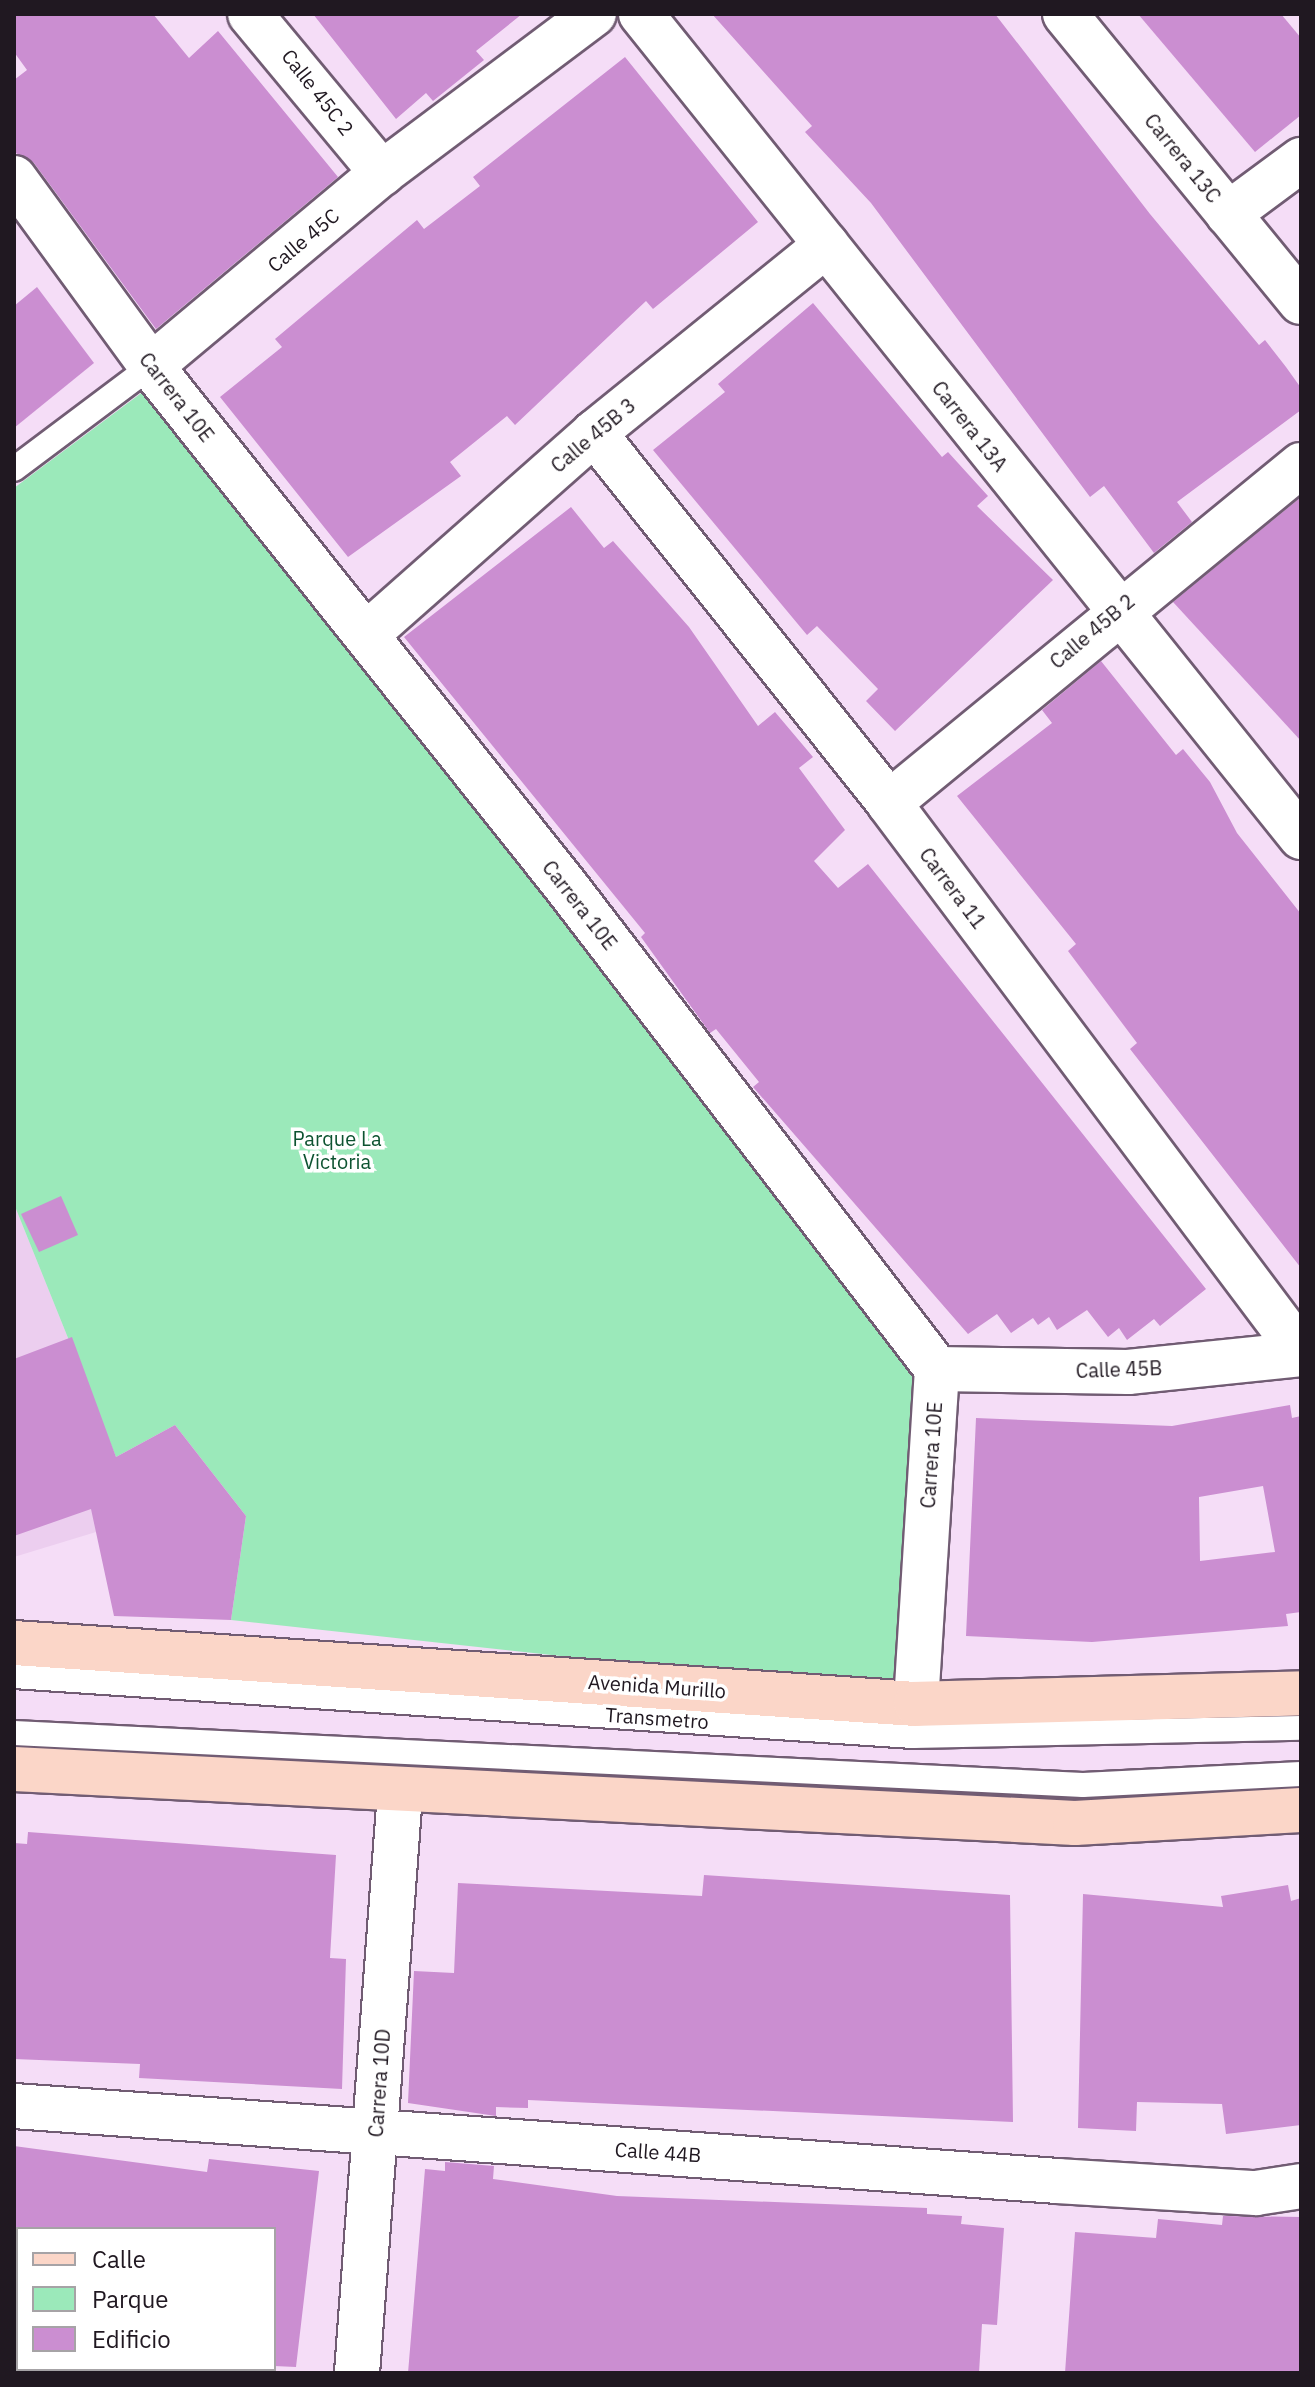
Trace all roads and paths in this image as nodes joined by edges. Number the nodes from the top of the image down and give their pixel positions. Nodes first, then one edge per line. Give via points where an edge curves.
1 (250, 14) edge
2 (594, 14) edge
3 (641, 14) edge
4 (1065, 14) edge
5 (1301, 160) edge
6 (382, 173) junction
7 (14, 178) edge
8 (1228, 214) junction
9 (826, 245) junction
10 (1301, 302) edge
11 (151, 366) junction
12 (594, 433) junction
13 (1301, 465) edge
14 (14, 469) edge
15 (1116, 610) junction
16 (367, 634) junction
17 (889, 803) junction
18 (1301, 837) edge
19 (1301, 1353) edge
20 (937, 1369) junction
21 (14, 1643) edge
22 (14, 1676) edge
23 (1301, 1693) edge
24 (916, 1704) junction
25 (1301, 1728) edge
26 (14, 1733) edge
27 (14, 1769) edge
28 (1301, 1774) edge
29 (400, 1793) junction
30 (1301, 1810) edge
31 (14, 2106) edge
32 (375, 2132) junction
33 (1301, 2186) edge
34 (357, 2373) edge

1 - 6 street, Calle 45C 2
2 - 6 street, Calle 45C
3 - 9 street, Carrera 13A
4 - 8 street, Carrera 13C
5 - 8 street
6 - 11 street, Calle 45C
7 - 11 street, Carrera 10E
8 - 10 street, Carrera 13C
9 - 12 street, Calle 45B 3
9 - 15 street, Carrera 13A
11 - 14 lane, Calle 45C
11 - 16 street, Carrera 10E
12 - 16 street, Calle 45B 3
12 - 17 street, Carrera 11
13 - 15 street, Calle 45B 2
15 - 17 street, Calle 45B 2
15 - 18 street, Carrera 13A
16 - 20 street, Carrera 10E
17 - 19 street, Carrera 11
19 - 20 street, Calle 45B via 1128,1372
20 - 24 street, Carrera 10E
21 - 24 main road, Avenida Murillo
22 - 25 lane, Transmetro via 913,1736
23 - 24 main road, Avenida Murillo
26 - 28 lane via 1083,1785
27 - 29 main road
29 - 30 main road via 1075,1823
29 - 32 street, Carrera 10D
31 - 32 street, Calle 44B
32 - 33 street, Calle 44B via 1240,2192
32 - 34 street, Carrera 10D

